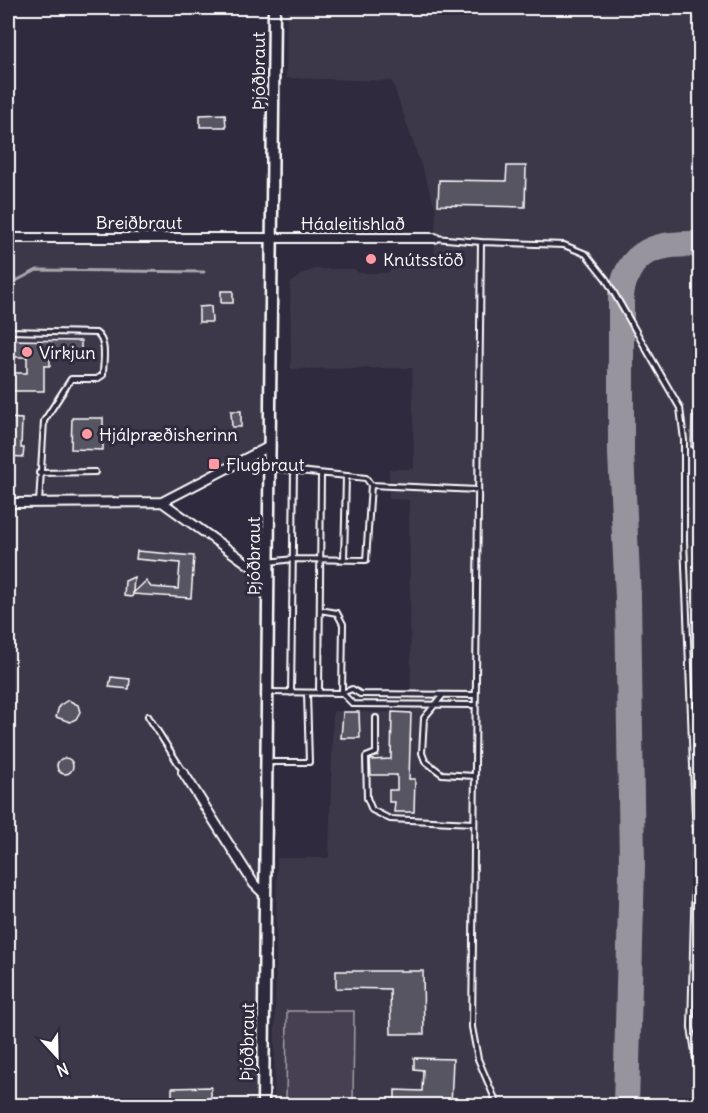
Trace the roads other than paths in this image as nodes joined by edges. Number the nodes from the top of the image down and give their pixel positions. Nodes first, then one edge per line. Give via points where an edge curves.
1 (274, 8) edge
2 (8, 238) edge
3 (272, 238) junction
4 (435, 238) joint
5 (481, 242) junction
6 (8, 331) edge
7 (270, 446) junction
8 (270, 468) junction
9 (294, 470) junction
10 (94, 472) dead end
11 (39, 473) junction
12 (321, 474) junction
13 (346, 477) junction
14 (371, 485) junction
15 (477, 490) junction
16 (162, 502) junction
17 (8, 503) edge
18 (39, 504) junction
19 (293, 559) junction
20 (320, 560) junction
21 (344, 560) junction
22 (269, 562) junction
23 (269, 579) junction
24 (320, 610) junction
25 (268, 692) junction
26 (291, 693) junction
27 (308, 693) junction
28 (319, 693) junction
29 (342, 693) junction
30 (444, 695) junction
31 (474, 695) junction
32 (432, 705) junction
33 (474, 705) junction
34 (148, 716) dead end
35 (375, 718) dead end
36 (268, 762) junction
37 (183, 772) joint
38 (474, 776) junction
39 (473, 823) junction
40 (698, 841) edge
41 (266, 896) junction
42 (700, 1083) edge
43 (263, 1106) edge
44 (498, 1106) edge

1 - 3 street, Þjóðbraut
2 - 3 street, Breiðbraut
3 - 4 street, Háaleitishlað
3 - 7 street, Þjóðbraut
4 - 5 lane
5 - 15 lane
5 - 40 lane via 564,245 586,254 606,279 680,408
6 - 11 lane via 96,333 104,345 103,375 97,379 71,380 44,421
7 - 8 street, Þjóðbraut
7 - 16 street
8 - 9 lane
8 - 22 street, Þjóðbraut
9 - 12 lane
9 - 19 lane
10 - 11 lane
11 - 18 lane
12 - 13 lane
12 - 20 lane
13 - 14 lane via 366,478
13 - 21 lane
14 - 15 lane
14 - 21 lane via 368,557 362,561
15 - 31 lane
16 - 18 street
16 - 23 street
17 - 18 street
19 - 20 lane
19 - 22 lane
19 - 26 lane
20 - 21 lane
20 - 24 lane
22 - 23 street, Þjóðbraut
23 - 25 street, Þjóðbraut
24 - 28 lane
24 - 29 lane via 337,613 343,624
25 - 26 lane
25 - 36 street, Þjóðbraut
26 - 27 lane
27 - 28 lane
27 - 36 lane via 309,762
28 - 29 lane
29 - 30 lane via 352,689 360,694
29 - 32 lane via 353,704
30 - 31 lane
30 - 32 lane
31 - 33 lane
32 - 33 lane
32 - 38 lane via 422,724 425,760 442,774
33 - 38 lane
34 - 37 lane
35 - 39 lane via 376,753 366,757 366,798 372,810 390,819
36 - 41 street, Þjóðbraut
37 - 41 street via 254,884
38 - 39 lane
39 - 44 lane via 472,1027 478,1059
40 - 42 lane via 692,1027
41 - 43 street, Þjóðbraut

